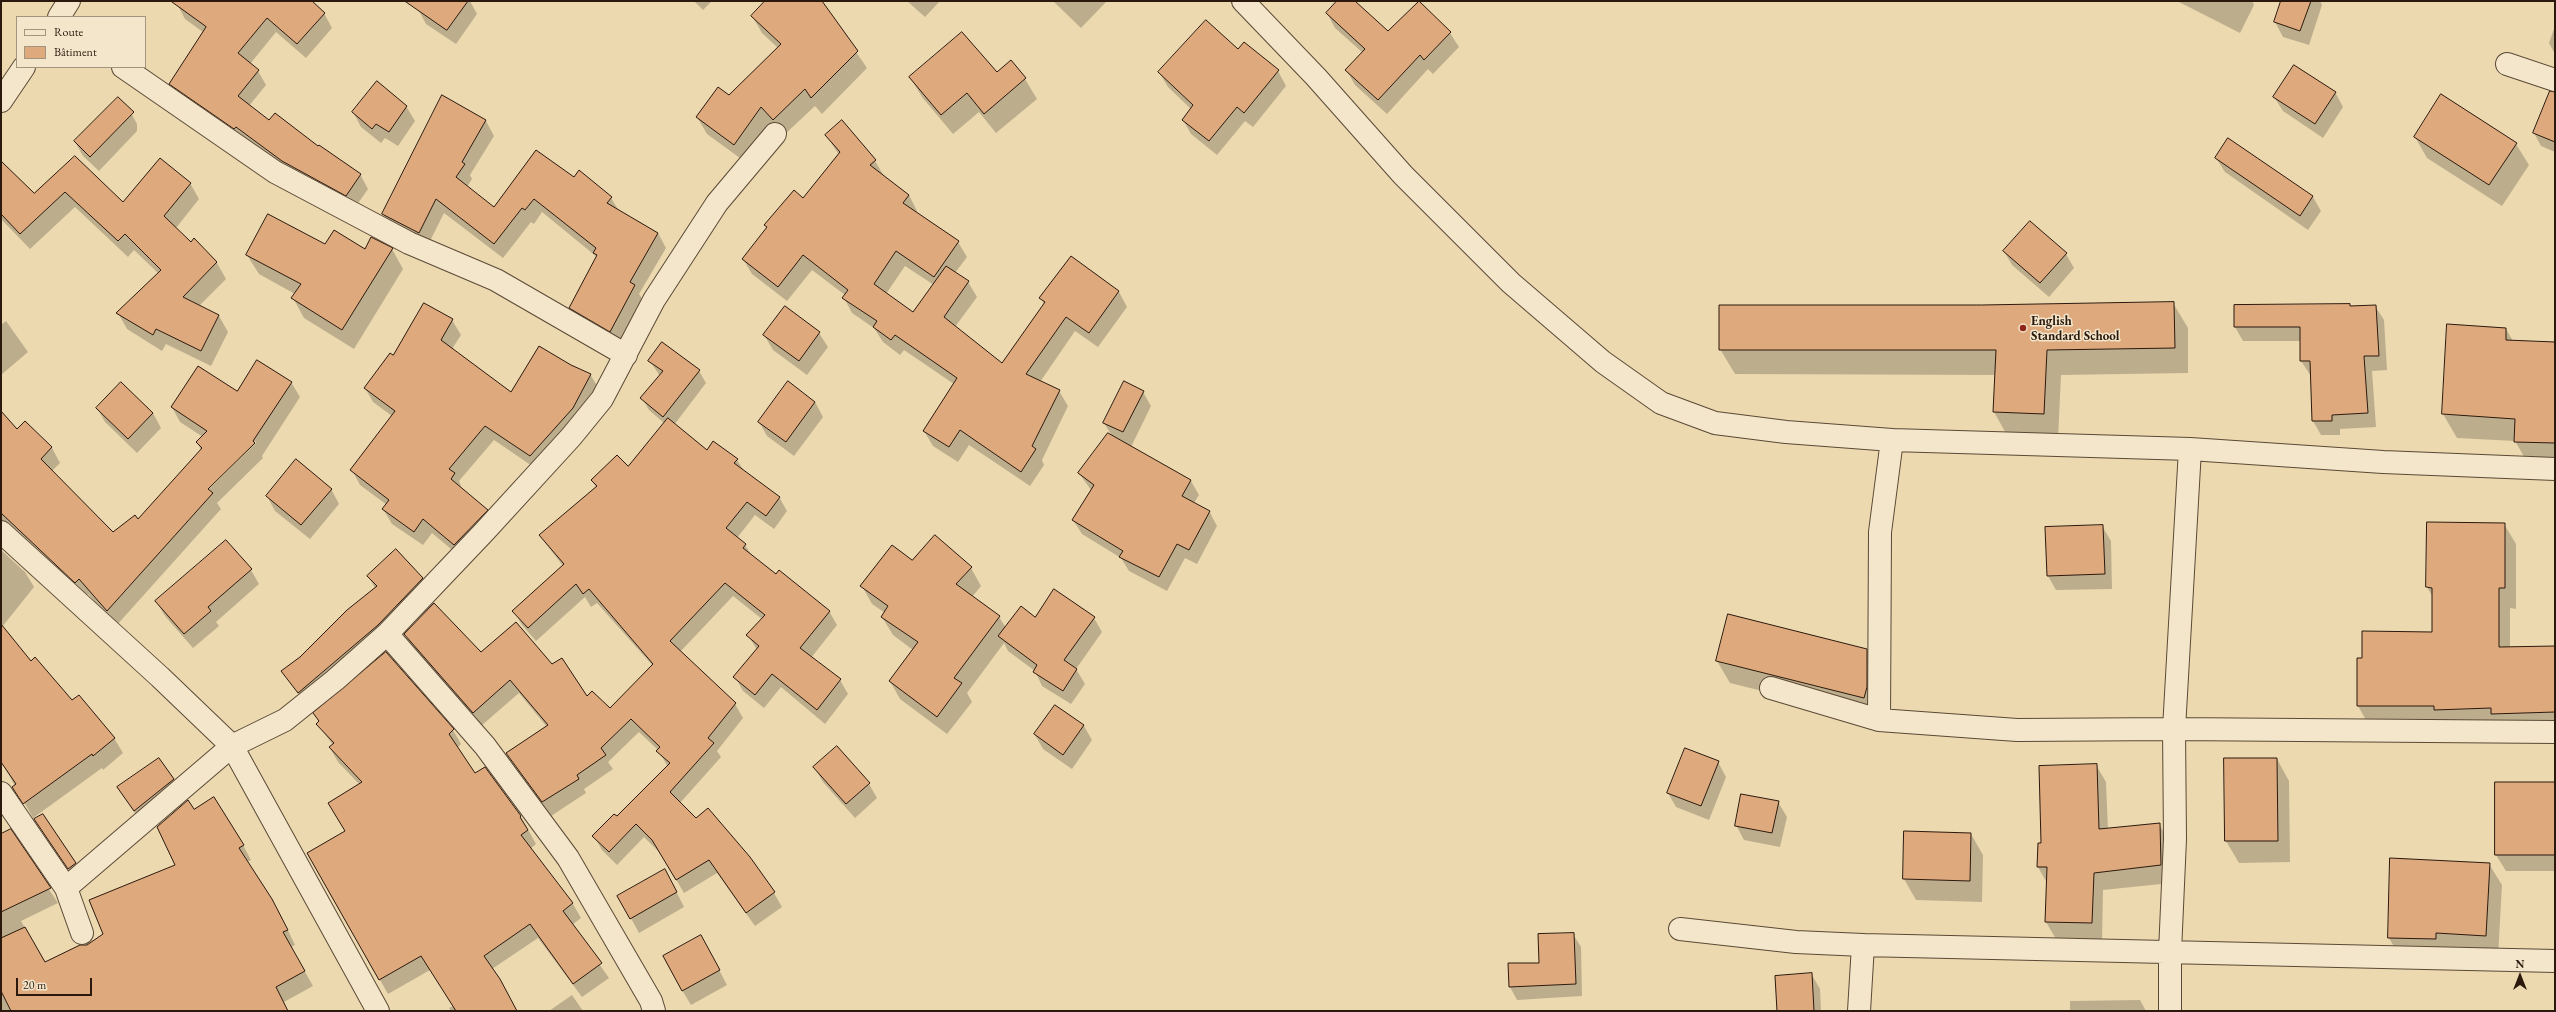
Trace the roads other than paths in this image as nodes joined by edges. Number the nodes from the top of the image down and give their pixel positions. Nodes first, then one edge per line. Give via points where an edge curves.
1 (1243, 1) edge
2 (2507, 64) dead end
3 (23, 68) edge
4 (124, 68) edge
5 (2555, 80) edge
6 (1, 101) edge
7 (775, 134) dead end
8 (626, 355) junction
9 (1892, 440) junction
10 (2190, 449) junction
11 (2555, 469) edge
12 (1, 532) edge
13 (387, 634) junction
14 (1771, 688) dead end
15 (1879, 720) junction
16 (2174, 729) junction
17 (2555, 732) edge
18 (232, 746) junction
19 (1, 793) edge
20 (66, 888) junction
21 (1680, 929) dead end
22 (82, 933) dead end
23 (1863, 945) junction
24 (2170, 952) junction
25 (2555, 961) edge
26 (378, 1011) edge
27 (654, 1011) edge
28 (1859, 1011) edge
29 (2170, 1011) edge

1 - 9 street via 1404,175 1511,283 1602,362 1662,403 1714,423 1786,432
2 - 5 street
3 - 6 street
4 - 8 street via 275,172 409,243 496,280
7 - 8 street via 717,203 654,300
8 - 13 street via 602,399 571,438
9 - 10 street
9 - 15 street via 1880,532
10 - 11 street via 2383,462
10 - 16 street
12 - 18 street via 160,676
13 - 18 street via 285,720
13 - 27 street via 485,746 568,858 651,1001
14 - 15 street
15 - 16 street via 2017,730
16 - 17 street
16 - 24 street via 2175,840
18 - 20 street
18 - 26 street
19 - 20 street
20 - 22 street
21 - 23 street via 1796,942
23 - 24 street
23 - 28 street
24 - 25 street
24 - 29 street

